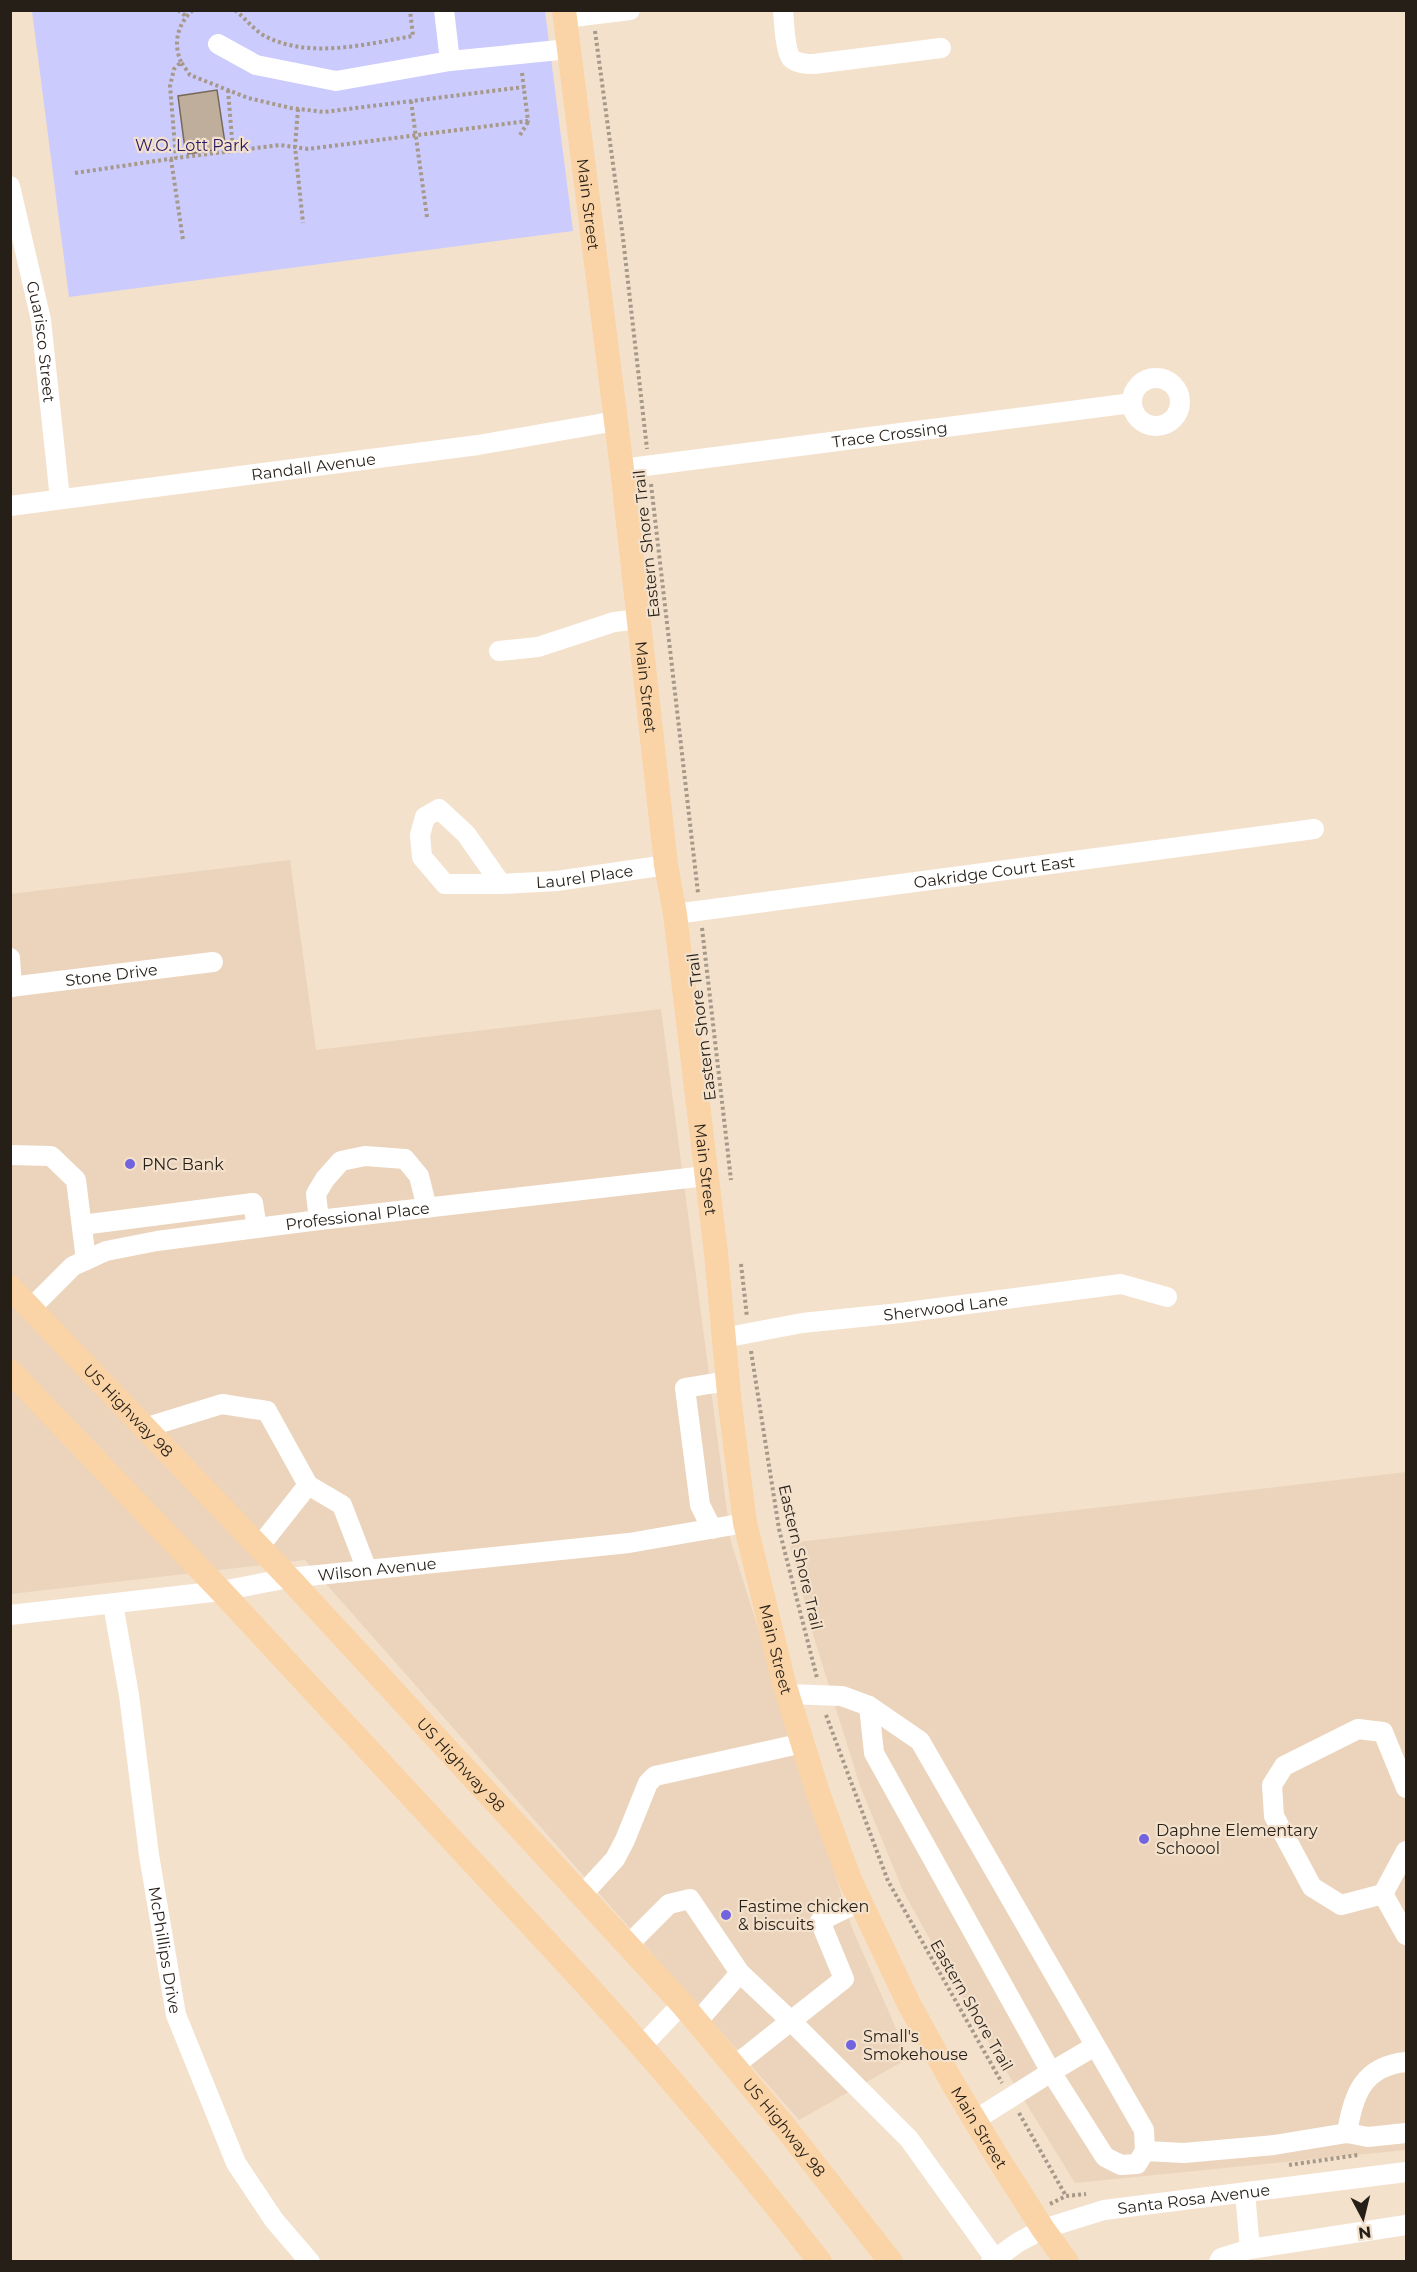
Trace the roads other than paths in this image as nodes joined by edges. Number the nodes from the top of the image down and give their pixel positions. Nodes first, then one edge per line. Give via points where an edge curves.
1 (444, 10) edge
2 (630, 10) edge
3 (783, 10) edge
4 (565, 14) edge
5 (218, 44) dead end
6 (941, 48) dead end
7 (569, 49) junction
8 (450, 61) junction
9 (10, 186) edge
10 (1132, 402) dead end
11 (616, 421) junction
12 (622, 469) junction
13 (60, 499) junction
14 (10, 506) edge
15 (640, 619) junction
16 (499, 651) dead end
17 (1314, 829) dead end
18 (666, 865) junction
19 (501, 884) junction
20 (675, 914) junction
21 (10, 958) edge
22 (213, 962) dead end
23 (11, 987) edge
24 (10, 1155) edge
25 (706, 1176) junction
26 (427, 1208) junction
27 (319, 1220) junction
28 (82, 1225) junction
29 (257, 1228) junction
30 (86, 1260) junction
31 (10, 1287) edge
32 (1167, 1297) dead end
33 (30, 1309) junction
34 (723, 1338) junction
35 (15, 1380) edge
36 (727, 1381) junction
37 (144, 1428) junction
38 (308, 1485) junction
39 (745, 1523) junction
40 (712, 1529) junction
41 (260, 1547) junction
42 (367, 1570) junction
43 (289, 1578) junction
44 (221, 1591) junction
45 (113, 1604) junction
46 (10, 1615) edge
47 (787, 1694) junction
48 (869, 1706) junction
49 (803, 1743) junction
50 (1407, 1788) edge
51 (1407, 1851) edge
52 (1383, 1894) junction
53 (582, 1895) junction
54 (859, 1902) junction
55 (1407, 1935) edge
56 (628, 1945) junction
57 (740, 1973) junction
58 (682, 2004) junction
59 (791, 2020) junction
60 (697, 2022) junction
61 (642, 2046) junction
62 (1095, 2046) junction
63 (1407, 2062) edge
64 (734, 2066) junction
65 (1051, 2072) junction
66 (975, 2120) junction
67 (1347, 2133) junction
68 (1407, 2133) edge
69 (1145, 2151) junction
70 (1407, 2172) edge
71 (1245, 2193) junction
72 (1407, 2225) edge
73 (1043, 2229) junction
74 (1250, 2249) junction
75 (993, 2260) edge
76 (310, 2262) edge
77 (820, 2262) edge
78 (891, 2262) edge
79 (1067, 2262) edge
80 (1219, 2262) edge

1 - 8 street
2 - 4 street
3 - 6 street via 788,49 791,58 800,63
4 - 7 main road, Main Street
5 - 8 street via 256,65 336,81
7 - 8 street
7 - 11 main road, Main Street
9 - 13 street, Guarisco Street via 41,320
10 - 12 street, Trace Crossing
11 - 12 main road, Main Street
11 - 13 street, Randall Avenue via 466,447
12 - 15 main road, Main Street
13 - 14 street, Randall Avenue
15 - 16 street via 614,622 538,647
15 - 18 main road, Main Street
17 - 20 street, Oakridge Court East
18 - 19 street, Laurel Place via 557,881
18 - 20 main road, Main Street
19 - 19 street, Laurel Place via 466,834 439,809 425,817 420,835 422,857 445,884
20 - 25 main road, Main Street
21 - 23 street
22 - 23 street, Stone Drive
24 - 28 street via 51,1156 76,1180
25 - 26 street, Professional Place
25 - 34 main road, Main Street
26 - 27 street, Professional Place
26 - 27 street via 419,1176 405,1159 365,1156 341,1161 325,1179 316,1194
27 - 29 street, Professional Place
28 - 29 street via 253,1203
28 - 30 street
29 - 30 street, Professional Place via 106,1251
30 - 33 street, Professional Place via 73,1266
31 - 33 main road, US Highway 98
32 - 34 street, Sherwood Lane via 1121,1284 802,1323
33 - 37 main road, US Highway 98
34 - 36 main road, Main Street
35 - 44 main road
36 - 39 main road, Main Street
36 - 40 street via 685,1388 700,1505
37 - 38 street via 222,1404 267,1411
37 - 41 main road, US Highway 98
38 - 41 street
38 - 42 street via 342,1505
39 - 40 street, Wilson Avenue
39 - 47 main road, Main Street
40 - 42 street, Wilson Avenue via 629,1543
41 - 43 main road, US Highway 98
42 - 43 street, Wilson Avenue
43 - 44 street, Wilson Avenue
43 - 53 main road, US Highway 98
44 - 45 street, Wilson Avenue
44 - 61 main road
45 - 46 street, Wilson Avenue
45 - 76 street, McPhillips Drive via 176,2016 236,2163 274,2220
47 - 48 street via 842,1696
47 - 49 main road, Main Street
48 - 62 street via 920,1741
48 - 65 street via 874,1753
49 - 53 street via 655,1776 648,1783 615,1860
49 - 54 main road, Main Street
50 - 52 street via 1383,1732 1358,1729 1284,1766 1272,1785 1274,1816 1312,1887 1341,1905
51 - 52 street
52 - 55 street
53 - 56 main road, US Highway 98
54 - 59 street via 820,1922 844,1979
54 - 66 main road, Main Street via 909,2004
56 - 57 street via 669,1904 690,1899
56 - 58 main road, US Highway 98
57 - 59 street
57 - 60 street
58 - 60 main road, US Highway 98
58 - 61 street
59 - 64 street
59 - 75 street via 909,2139
60 - 64 main road, US Highway 98
61 - 77 main road
62 - 65 street
62 - 69 street via 1144,2130
63 - 67 street via 1390,2063 1369,2076 1352,2105
64 - 78 main road, US Highway 98
65 - 66 street
65 - 69 street via 1106,2157 1121,2165 1137,2164
66 - 73 main road, Main Street
67 - 68 street via 1368,2137
67 - 69 street via 1274,2145 1184,2153
70 - 71 street, Santa Rosa Avenue
71 - 73 street, Santa Rosa Avenue via 1104,2210
71 - 74 street
72 - 74 street
73 - 75 street, Santa Rosa Avenue
73 - 79 main road, Main Street
74 - 80 street

